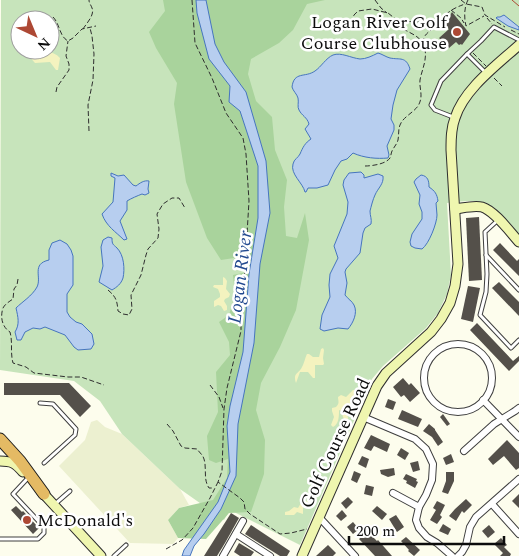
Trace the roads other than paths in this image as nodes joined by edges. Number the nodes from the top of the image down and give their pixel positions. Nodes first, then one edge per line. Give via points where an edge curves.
1 (519, 40) edge
2 (519, 45) edge
3 (467, 54) junction
4 (488, 74) junction
5 (455, 118) junction
6 (455, 209) junction
7 (498, 220) junction
8 (519, 242) edge
9 (486, 255) junction
10 (519, 290) edge
11 (519, 340) edge
12 (484, 400) junction
13 (40, 403) dead end
14 (519, 408) edge
15 (363, 417) junction
16 (502, 419) junction
17 (519, 437) edge
18 (0, 439) edge
19 (464, 451) dead end
20 (0, 461) edge
21 (44, 463) dead end
22 (28, 478) junction
23 (519, 479) edge
24 (70, 491) dead end
25 (393, 493) dead end
26 (44, 494) junction
27 (492, 504) junction
28 (54, 505) junction
29 (419, 507) junction
30 (319, 517) junction
31 (243, 521) dead end
32 (236, 534) junction
33 (519, 534) edge
34 (0, 539) edge
35 (126, 545) dead end
36 (101, 556) edge
37 (114, 556) edge
38 (223, 556) edge
39 (270, 556) edge
40 (302, 556) edge
41 (355, 556) edge
42 (452, 556) edge
43 (458, 556) edge

1 - 3 lane via 494,26
2 - 4 street, Golf Course Road
3 - 4 lane
3 - 5 lane via 441,81 431,105
4 - 5 street, Golf Course Road via 464,100
5 - 6 street, Golf Course Road via 451,150
6 - 7 street via 482,207
6 - 15 street, Golf Course Road via 458,264 450,303 431,332 386,373
7 - 8 street
7 - 9 lane via 485,232
9 - 10 lane
9 - 11 lane via 488,274 480,315 511,348
12 - 12 street via 492,381 488,362 482,354 464,344 444,346 434,353 424,372 427,394 434,402 454,412 465,411
12 - 16 street
13 - 21 lane via 53,404 76,429 75,435
14 - 16 street
15 - 29 street via 415,440 426,449 433,464 432,480
15 - 30 street, Golf Course Road
16 - 17 street
16 - 19 street
18 - 26 highway
20 - 22 street via 10,461
22 - 26 street
22 - 34 lane via 13,494 44,527 44,533 38,539
23 - 27 street
24 - 28 lane
25 - 29 street
26 - 28 street
27 - 33 street
27 - 43 street via 476,517 466,545
28 - 36 street
29 - 42 street via 416,520 419,528
30 - 40 street, Golf Course Road
30 - 41 street
31 - 32 street
32 - 38 street
32 - 39 street
35 - 37 lane

